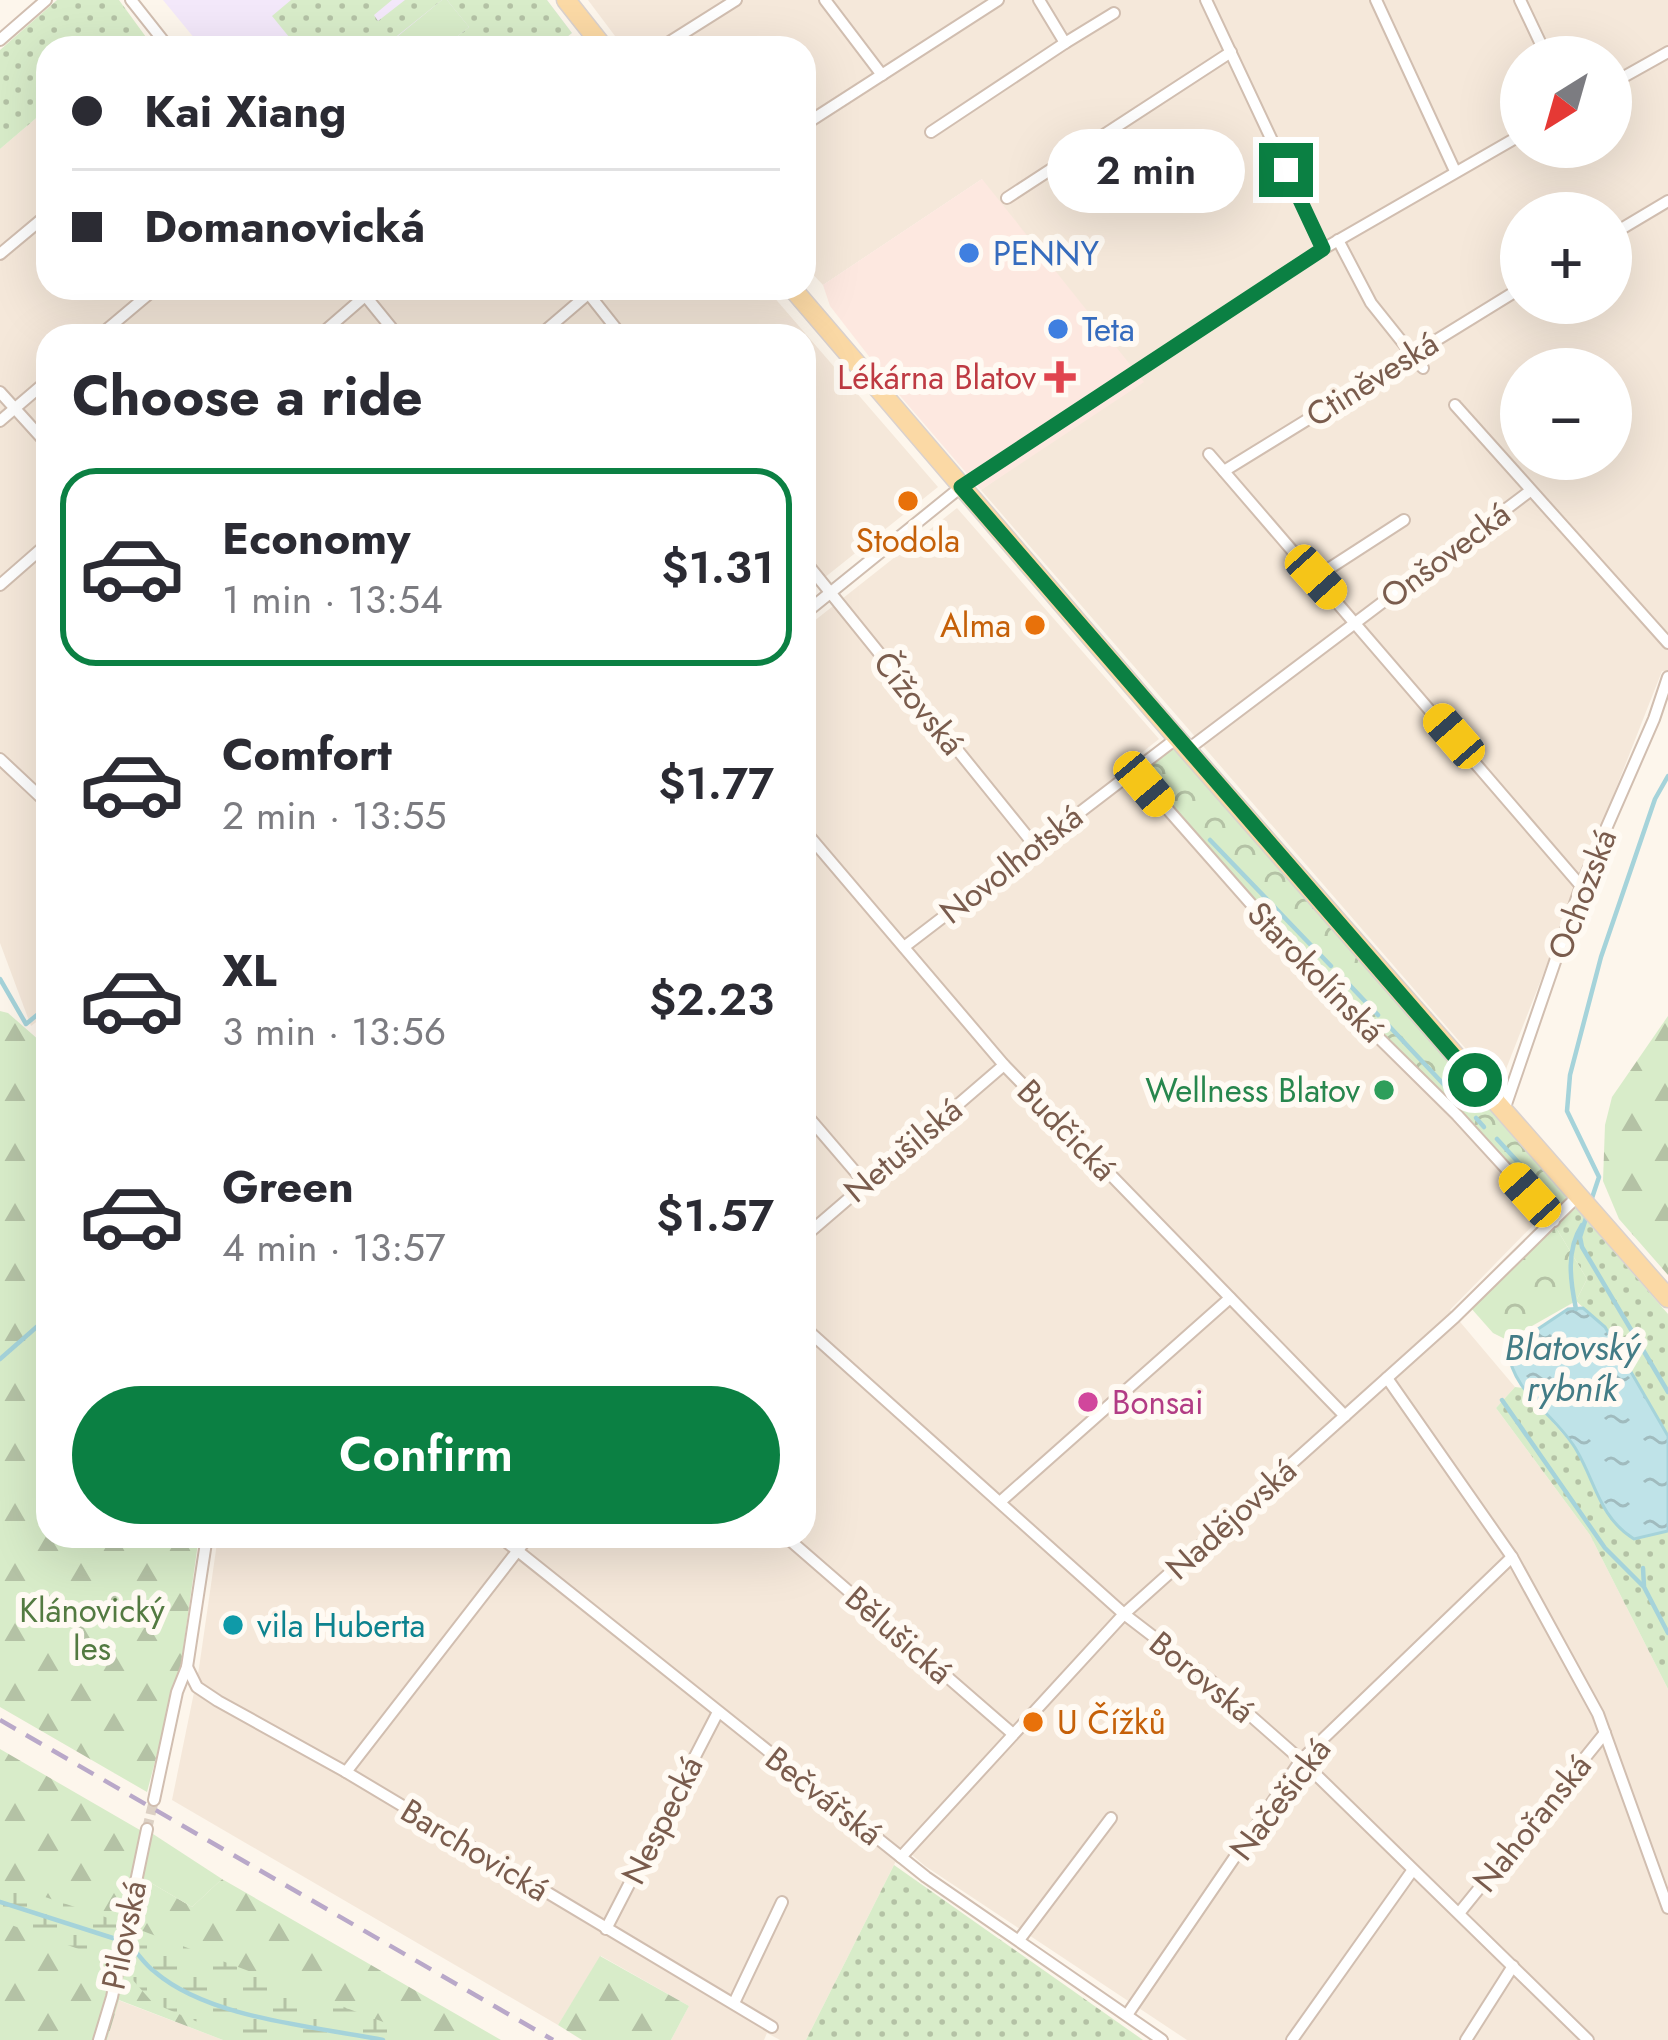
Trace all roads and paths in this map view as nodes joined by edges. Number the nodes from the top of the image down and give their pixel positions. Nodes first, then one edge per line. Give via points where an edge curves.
1 (46, 0) edge
2 (131, 0) edge
3 (566, 0) edge
4 (736, 0) edge
5 (825, 0) edge
6 (998, 0) edge
7 (1039, 0) edge
8 (1206, 0) edge
9 (1376, 0) edge
10 (1520, 0) edge
11 (1114, 13) dead end
12 (160, 36) edge
13 (594, 36) edge
14 (680, 36) edge
15 (1537, 36) edge
16 (0, 40) edge
17 (1065, 43) junction
18 (1231, 52) junction
19 (1668, 52) edge
20 (1632, 72) edge
21 (882, 75) junction
22 (816, 117) edge
23 (931, 131) dead end
24 (1500, 146) edge
25 (1455, 171) junction
26 (1007, 198) dead end
27 (1668, 201) edge
28 (1632, 222) edge
29 (36, 224) edge
30 (1338, 240) junction
31 (1323, 249) junction
32 (0, 254) edge
33 (142, 300) edge
34 (354, 300) edge
35 (369, 300) edge
36 (578, 300) edge
37 (802, 300) edge
38 (1500, 300) edge
39 (113, 324) edge
40 (331, 324) edge
41 (388, 324) edge
42 (552, 324) edge
43 (1410, 354) junction
44 (1424, 368) dead end
45 (36, 390) edge
46 (0, 392) edge
47 (1455, 405) dead end
48 (15, 408) junction
49 (0, 421) edge
50 (36, 432) edge
51 (1209, 454) dead end
52 (1224, 471) junction
53 (961, 487) junction
54 (1530, 491) junction
55 (1404, 520) dead end
56 (36, 554) edge
57 (816, 575) edge
58 (1316, 577) junction
59 (0, 585) edge
60 (831, 593) junction
61 (816, 605) edge
62 (1356, 622) junction
63 (1668, 643) edge
64 (1668, 677) edge
65 (1182, 744) junction
66 (0, 760) edge
67 (1133, 770) junction
68 (36, 794) edge
69 (816, 844) edge
70 (1035, 846) junction
71 (1581, 886) junction
72 (904, 947) junction
73 (1004, 1065) junction
74 (1503, 1113) junction
75 (816, 1126) edge
76 (864, 1182) junction
77 (1577, 1197) junction
78 (1554, 1221) junction
79 (816, 1226) edge
80 (1230, 1298) junction
81 (1668, 1298) edge
82 (816, 1338) edge
83 (1387, 1378) junction
84 (1345, 1416) junction
85 (1000, 1502) junction
86 (205, 1548) edge
87 (514, 1548) edge
88 (799, 1548) edge
89 (517, 1550) junction
90 (1512, 1557) junction
91 (1124, 1614) junction
92 (187, 1667) junction
93 (718, 1712) junction
94 (1605, 1733) junction
95 (1013, 1734) junction
96 (1301, 1760) junction
97 (346, 1772) junction
98 (154, 1800) tunnel mouth
99 (1111, 1818) dead end
100 (147, 1829) tunnel mouth
101 (901, 1857) junction
102 (1412, 1871) junction
103 (782, 1902) dead end
104 (1668, 1908) edge
105 (1460, 1912) junction
106 (606, 1929) junction
107 (1018, 1940) junction
108 (1513, 1966) junction
109 (734, 2003) junction
110 (1127, 2015) junction
111 (772, 2027) dead end
112 (99, 2040) edge
113 (1162, 2040) edge
114 (1292, 2040) edge
115 (1466, 2040) edge
116 (1588, 2040) edge

1 - 16 street
2 - 12 street
3 - 13 main road
4 - 14 street
5 - 21 street
6 - 21 street
7 - 17 street
8 - 18 street
9 - 25 street
10 - 15 street
11 - 17 street
17 - 23 street
18 - 26 street
18 - 31 street
19 - 20 street
21 - 22 street
24 - 25 street
25 - 30 street
27 - 28 street
29 - 32 street
30 - 31 street
30 - 43 street
31 - 53 street
33 - 39 street
34 - 40 street
35 - 41 street
36 - 42 street
37 - 53 main road, Starokolínská
38 - 43 street, Ctiněveská
43 - 44 street
43 - 52 street, Ctiněveská
45 - 48 street
46 - 48 street
47 - 54 street
48 - 49 street
48 - 50 street
51 - 52 street
52 - 58 street
53 - 60 street
53 - 65 main road, Starokolínská
54 - 62 street, Onšovecká
54 - 63 street
55 - 58 street
56 - 59 street
57 - 60 street, Čížovská
58 - 62 street
60 - 61 street
60 - 70 street, Čížovská
62 - 65 street, Onšovecká
62 - 71 street
64 - 71 street, Ochozská
65 - 67 street, Novolhotská
65 - 74 main road, Starokolínská
66 - 68 street
67 - 70 street, Novolhotská
67 - 78 street, Starokolínská via 1304,964
69 - 72 street, Budčická
70 - 72 street, Novolhotská
71 - 74 street, Ochozská
72 - 73 street, Budčická
73 - 76 street, Netušilská
73 - 80 street, Budčická
74 - 77 main road, Starokolínská
75 - 76 street
76 - 79 street, Netušilská
77 - 78 street, Nadějovská
77 - 81 main road, Starokolínská
78 - 83 street, Nadějovská
80 - 84 street, Budčická
80 - 85 street
82 - 85 street, Borovská
83 - 84 street, Nadějovská
83 - 90 street
84 - 91 street, Nadějovská
85 - 91 street, Borovská
86 - 92 street
87 - 89 street, Bečvářská
88 - 95 street, Bělušická
89 - 93 street, Bečvářská
89 - 97 street
90 - 94 street
90 - 96 street, Načešická
91 - 95 street, Nadějovská
91 - 96 street, Borovská
92 - 97 street, Barchovická via 196,1687
92 - 98 street
93 - 101 street, Bečvářská
93 - 106 street, Nespecká
94 - 104 street
94 - 105 street, Nahořanská
95 - 101 street, Nadějovská
96 - 102 street, Borovská
96 - 110 street, Načešická
97 - 106 street, Barchovická
99 - 107 street
100 - 112 street, Pilovská
101 - 107 street, Bečvářská
102 - 105 street, Borovská
102 - 114 street
103 - 109 street
105 - 108 street, Borovská
106 - 109 street, Barchovická
107 - 110 street, Bečvářská
108 - 115 street
108 - 116 street, Borovská
109 - 111 street, Barchovická
110 - 113 street, Bečvářská

